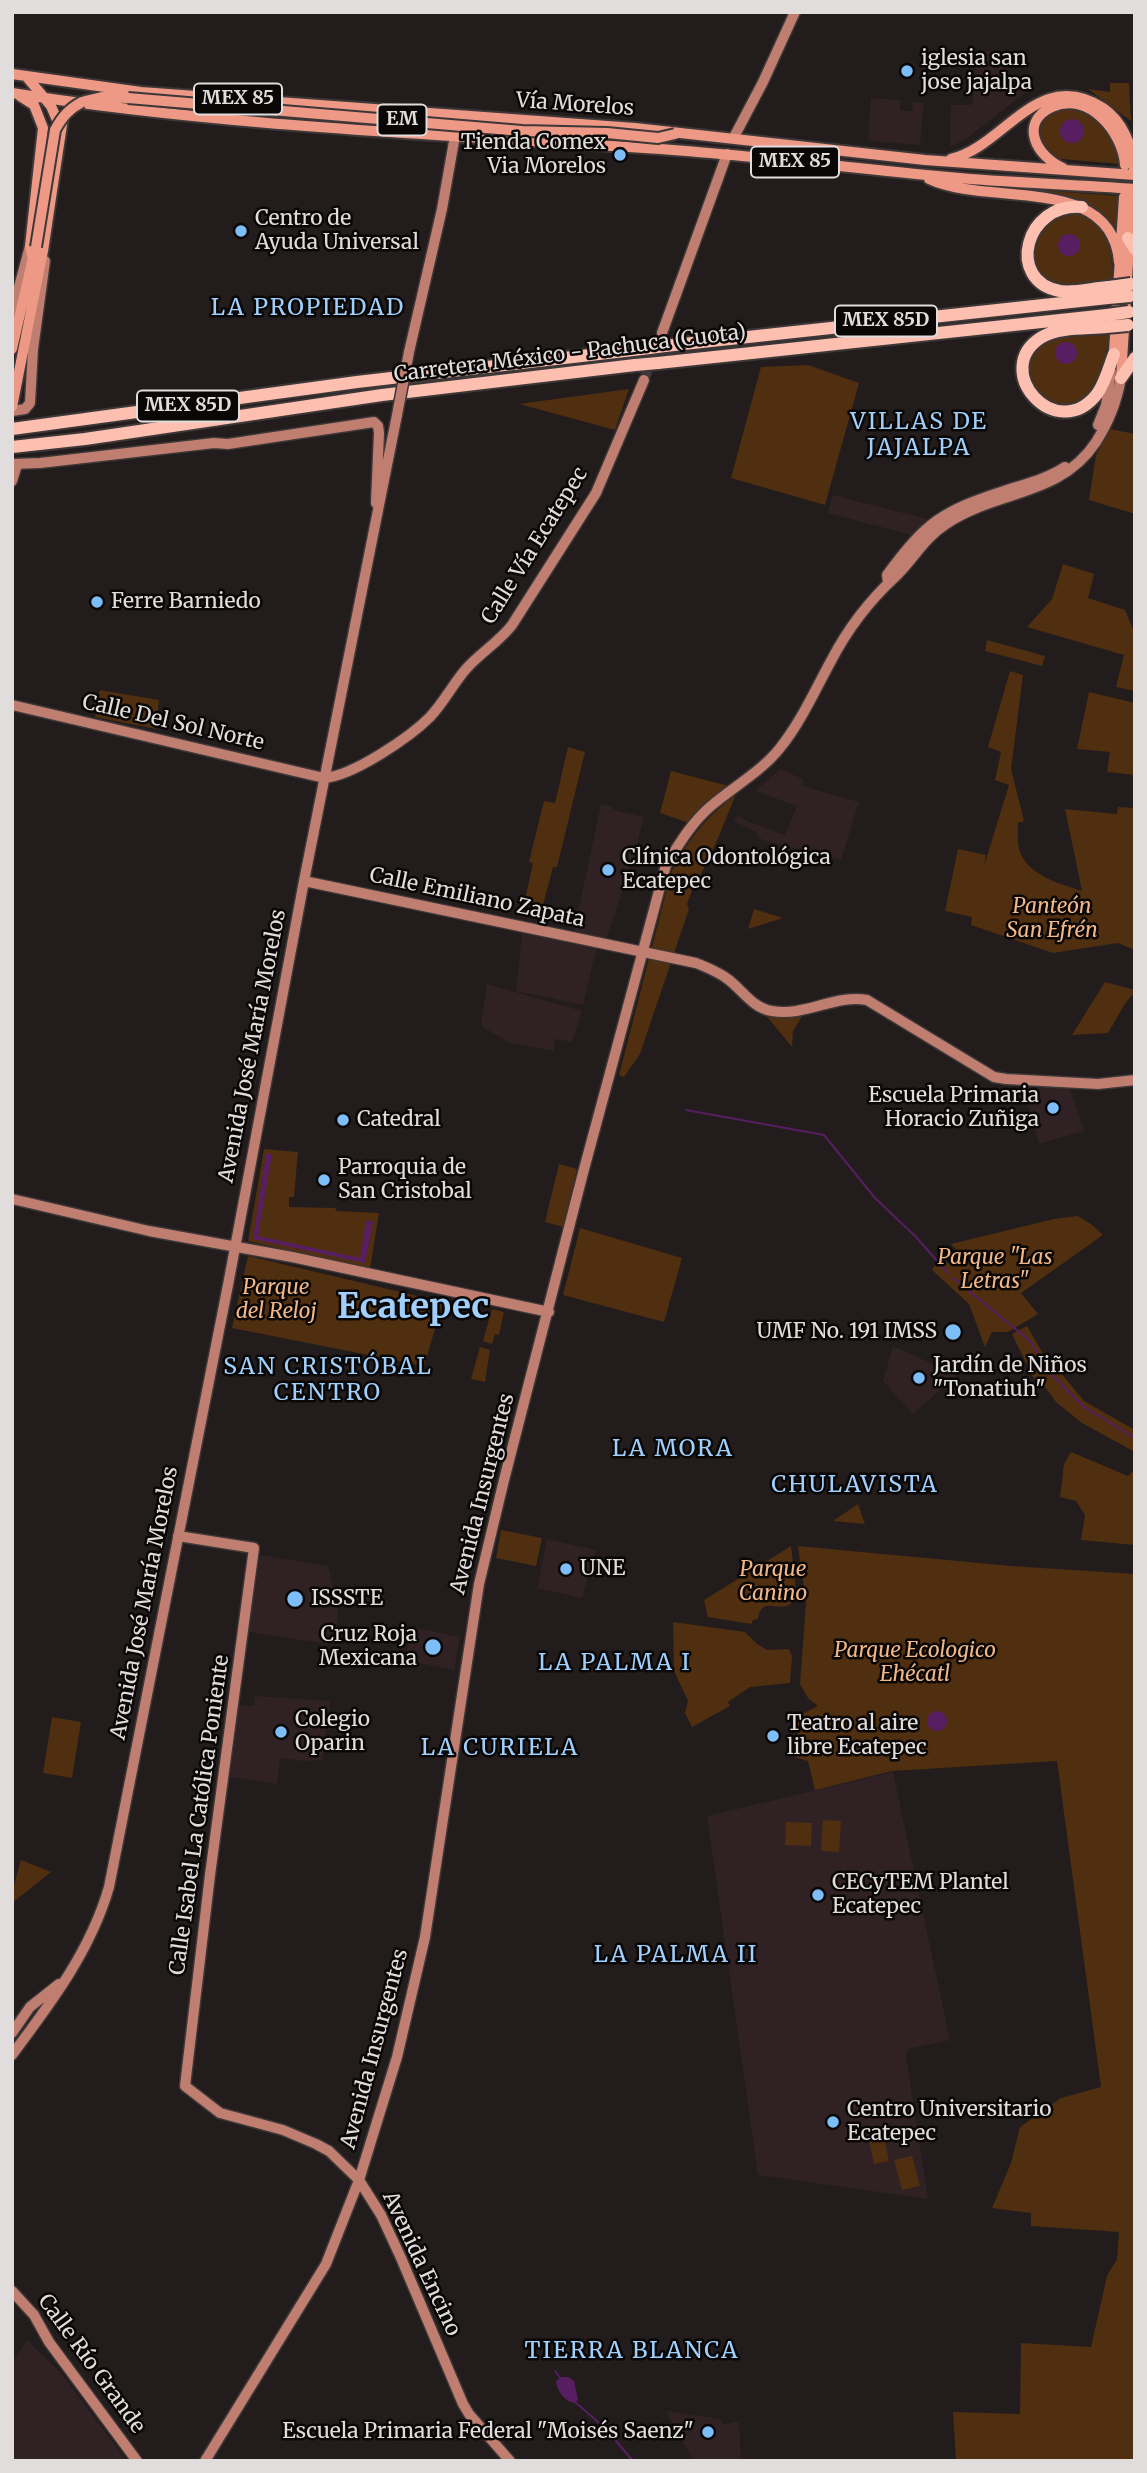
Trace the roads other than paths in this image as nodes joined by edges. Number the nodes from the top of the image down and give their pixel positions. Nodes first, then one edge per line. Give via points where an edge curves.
1 (795, 12) edge
2 (12, 74) edge
3 (26, 76) junction
4 (152, 92) junction
5 (13, 94) edge
6 (44, 98) junction
7 (65, 101) junction
8 (151, 110) junction
9 (456, 116) junction
10 (61, 130) junction
11 (678, 134) junction
12 (456, 137) junction
13 (734, 138) junction
14 (727, 155) junction
15 (942, 161) junction
16 (1130, 167) edge
17 (1072, 171) junction
18 (921, 174) junction
19 (1135, 175) edge
20 (1130, 194) edge
21 (1082, 207) junction
22 (1132, 238) edge
23 (36, 248) junction
24 (1119, 262) junction
25 (1133, 290) edge
26 (1108, 292) junction
27 (12, 313) edge
28 (1132, 318) edge
29 (1107, 321) junction
30 (664, 340) junction
31 (12, 349) edge
32 (1114, 354) junction
33 (1135, 358) edge
34 (1135, 369) edge
35 (644, 380) tunnel mouth
36 (1120, 383) junction
37 (12, 408) edge
38 (12, 429) edge
39 (12, 447) edge
40 (15, 464) edge
41 (12, 481) edge
42 (375, 528) junction
43 (888, 582) junction
44 (12, 705) edge
45 (324, 778) junction
46 (304, 881) junction
47 (641, 953) junction
48 (1135, 1080) edge
49 (12, 1199) edge
50 (235, 1246) junction
51 (548, 1312) junction
52 (178, 1536) junction
53 (67, 1977) junction
54 (12, 2033) edge
55 (12, 2055) edge
56 (185, 2086) joint
57 (359, 2180) junction
58 (12, 2291) edge
59 (137, 2461) edge
60 (205, 2461) edge
61 (510, 2461) edge

1 - 13 main road
2 - 3 main road, Vía Morelos / MEX 85
3 - 4 main road, Vía Morelos / MEX 85
3 - 6 main road
4 - 8 main road
4 - 9 main road, Vía Morelos / MEX 85
5 - 6 main road, Vía Morelos / MEX 85
5 - 23 main road via 34,105 43,128
6 - 7 main road, Vía Morelos / MEX 85
6 - 10 main road
7 - 8 main road, Vía Morelos / MEX 85
7 - 10 main road, EM
8 - 12 main road, Vía Morelos / MEX 85
9 - 11 main road, Vía Morelos / MEX 85
9 - 12 main road, Avenida José María Morelos
10 - 23 main road, EM
11 - 13 main road, Vía Morelos / MEX 85
11 - 23 main road, EM, bridge via 658,138 522,131 102,97 71,108 55,130
12 - 14 main road, Vía Morelos / MEX 85
12 - 42 main road, Avenida José María Morelos, bridge
13 - 15 main road, Vía Morelos / MEX 85
14 - 18 main road, Vía Morelos / MEX 85
14 - 30 main road
15 - 16 main road via 970,152 1028,108 1067,97 1094,103 1111,115 1127,139
15 - 17 main road, Vía Morelos / MEX 85
16 - 17 main road via 1106,121 1084,108 1060,104 1041,116 1034,140 1046,158
17 - 19 main road, Vía Morelos / MEX 85
18 - 20 main road, Vía Morelos / MEX 85
18 - 21 main road via 957,188
20 - 22 main road
20 - 24 main road
21 - 24 main road via 1109,228
21 - 26 highway via 1060,209 1039,222 1029,242 1029,263 1037,278 1054,289
22 - 36 main road
23 - 27 main road
23 - 31 main road, EM
23 - 37 main road, EM
23 - 37 main road via 45,262 30,403 25,409
24 - 32 main road
25 - 26 highway, Carretera México - Pachuca (Cuota) / MEX 85D, bridge
26 - 30 highway, Carretera México - Pachuca (Cuota) / MEX 85D
28 - 29 highway, Carretera México - Pachuca (Cuota) / MEX 85D, bridge
29 - 32 highway via 1038,340 1024,361 1025,385 1046,408 1077,409 1099,390
29 - 39 highway, Carretera México - Pachuca (Cuota) / MEX 85D, bridge via 635,365
30 - 38 highway, Carretera México - Pachuca (Cuota) / MEX 85D, bridge via 642,349
32 - 43 main road, Avenida Insurgentes via 1103,414 1077,456 1048,476 941,516 912,540 887,575
33 - 36 highway
34 - 36 main road
35 - 45 main road, Calle Vía Ecatepec via 596,493 503,637 467,669 411,733 378,756
36 - 43 main road, Avenida Insurgentes via 1100,436 1074,468 1051,482 959,515 935,531
40 - 41 main road
40 - 42 main road via 228,444 377,423
42 - 45 main road, Avenida José María Morelos
43 - 47 main road, Avenida Insurgentes via 857,619 778,751 708,808 681,839 666,865
44 - 45 main road, Calle Del Sol Norte
45 - 46 main road, Avenida José María Morelos
46 - 47 main road, Calle Emiliano Zapata
46 - 50 main road, Avenida José María Morelos
47 - 48 main road, Calle Emiliano Zapata via 713,970 756,1006 769,1011 791,1013 854,998 874,1003 994,1077 1098,1084
47 - 51 main road, Avenida Insurgentes
49 - 50 main road
50 - 51 main road
50 - 52 main road, Avenida José María Morelos
51 - 57 main road, Avenida Insurgentes via 480,1584 421,1958 397,2057
52 - 53 main road, Avenida José María Morelos via 110,1887 94,1930
52 - 56 main road, Calle Isabel La Católica Poniente via 254,1548
53 - 54 main road, Avenida José María Morelos via 30,2007
53 - 55 main road, Avenida José María Morelos
56 - 57 main road, Avenida Encino via 220,2113 283,2130 329,2151
57 - 60 main road, Avenida Insurgentes via 326,2264
57 - 61 main road, Avenida Encino via 401,2258 463,2404
58 - 59 main road, Calle Río Grande via 34,2315

